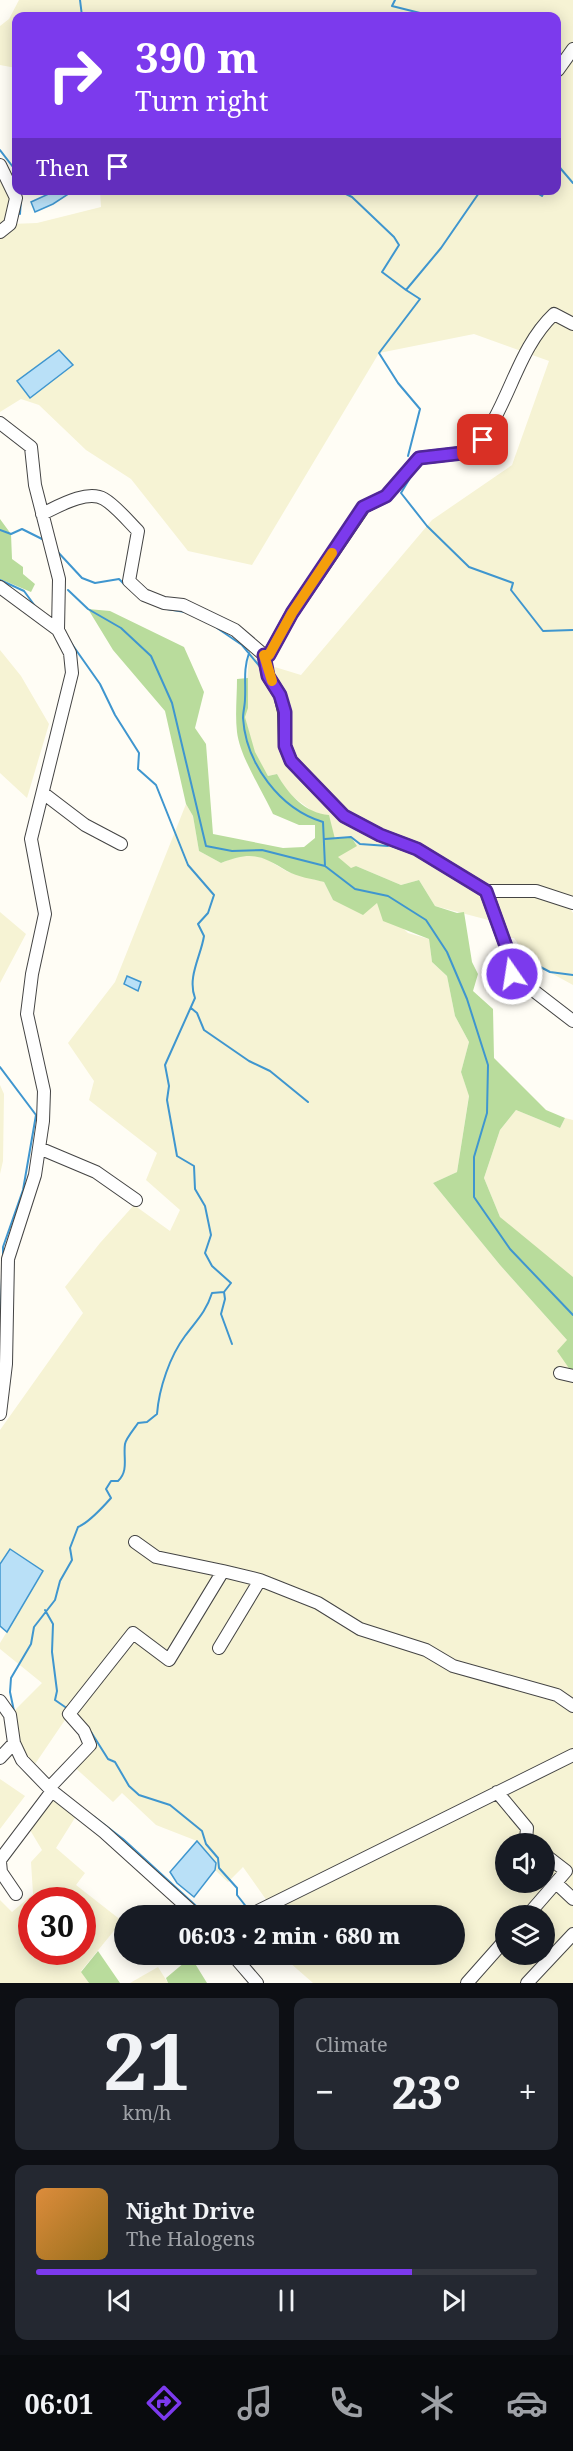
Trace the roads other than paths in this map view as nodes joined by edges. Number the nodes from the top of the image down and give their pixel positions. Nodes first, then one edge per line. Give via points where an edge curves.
1 (573, 49) edge
2 (561, 66) edge
3 (0, 165) edge
4 (12, 190) edge
5 (15, 195) edge
6 (0, 231) edge
7 (573, 324) edge
8 (0, 423) edge
9 (42, 514) junction
10 (0, 587) edge
11 (58, 630) junction
12 (264, 655) junction
13 (44, 793) junction
14 (122, 844) dead end
15 (486, 891) junction
16 (573, 903) edge
17 (573, 1021) edge
18 (39, 1148) junction
19 (136, 1200) dead end
20 (560, 1373) dead end
21 (573, 1376) edge
22 (0, 1414) edge
23 (135, 1542) dead end
24 (223, 1571) junction
25 (260, 1580) junction
26 (219, 1648) dead end
27 (0, 1701) edge
28 (573, 1706) edge
29 (14, 1743) junction
30 (573, 1755) edge
31 (0, 1758) edge
32 (51, 1789) junction
33 (498, 1792) junction
34 (527, 1833) edge
35 (0, 1861) edge
36 (555, 1862) edge
37 (556, 1882) junction
38 (16, 1894) dead end
39 (573, 1899) edge
40 (185, 1905) edge
41 (270, 1905) edge
42 (536, 1905) edge
43 (573, 1934) edge
44 (495, 1952) edge
45 (241, 1965) edge
46 (257, 1983) edge
47 (467, 1983) edge
48 (527, 1983) edge

1 - 2 street
3 - 4 street
5 - 6 street via 10,224
7 - 12 street via 554,314 539,329 487,432 471,452 419,458 386,496 363,507 292,613 269,655
8 - 9 street via 31,447
9 - 11 street via 59,579
9 - 12 street via 92,496 104,498 138,531 129,581 144,595 183,605 235,630
10 - 11 street
11 - 13 street via 70,653 72,673
12 - 15 street via 268,676 282,704 285,746 291,761 317,791 344,816 417,849
13 - 14 street via 85,825
13 - 18 street via 31,838 45,914 27,1014 44,1091
15 - 16 street via 536,891
15 - 17 street via 512,974
18 - 19 street via 96,1172
18 - 22 street via 35,1175 8,1259 6,1364
20 - 21 street
23 - 24 street via 156,1557
24 - 25 street
24 - 32 street via 169,1660 133,1633 80,1697 69,1714 90,1744
25 - 26 street
25 - 28 street via 318,1603 360,1629 426,1650 453,1666 557,1695
27 - 29 street via 10,1715
29 - 31 street
29 - 32 street via 22,1760
30 - 33 street
32 - 35 street
32 - 40 street
33 - 34 street via 527,1827
33 - 41 street
35 - 38 street via 1,1872
36 - 37 street via 566,1870
37 - 39 street
37 - 42 street
43 - 48 street
44 - 47 street
45 - 46 street

